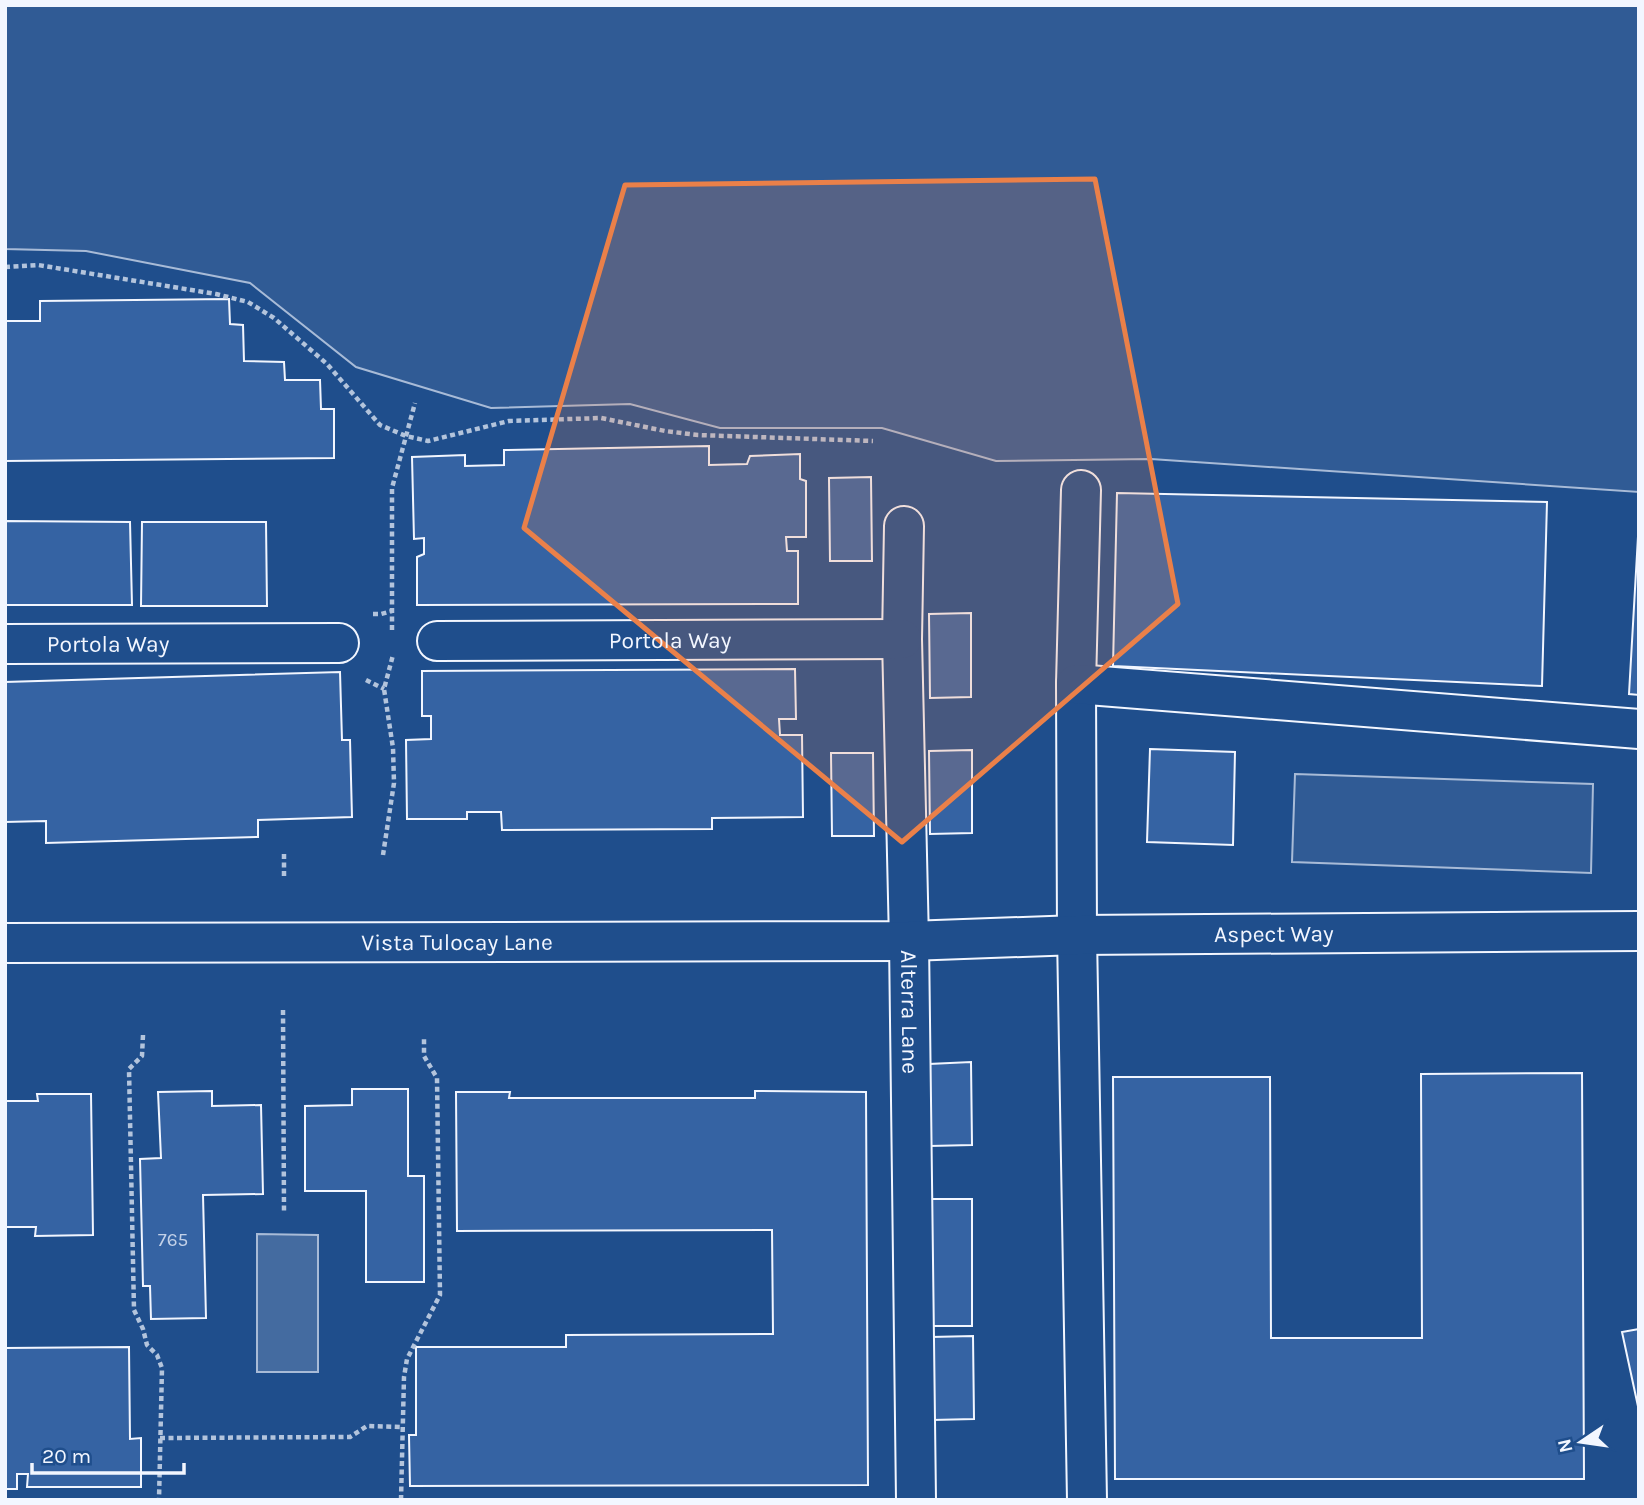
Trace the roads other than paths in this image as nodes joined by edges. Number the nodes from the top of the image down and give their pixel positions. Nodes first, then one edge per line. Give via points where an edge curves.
1 (1081, 490) dead end
2 (904, 526) dead end
3 (902, 639) junction
4 (437, 641) dead end
5 (339, 643) dead end
6 (5, 644) edge
7 (1076, 684) junction
8 (1639, 729) edge
9 (1639, 931) edge
10 (1077, 935) junction
11 (909, 942) junction
12 (5, 943) edge
13 (916, 1500) edge
14 (1087, 1500) edge

1 - 7 street
2 - 3 street, Alterra Lane
3 - 4 street, Portola Way
3 - 11 street, Alterra Lane
5 - 6 street, Portola Way
7 - 8 street
7 - 10 street
9 - 10 street, Aspect Way
10 - 11 street, Aspect Way
10 - 14 street
11 - 12 street, Vista Tulocay Lane
11 - 13 street, Alterra Lane

